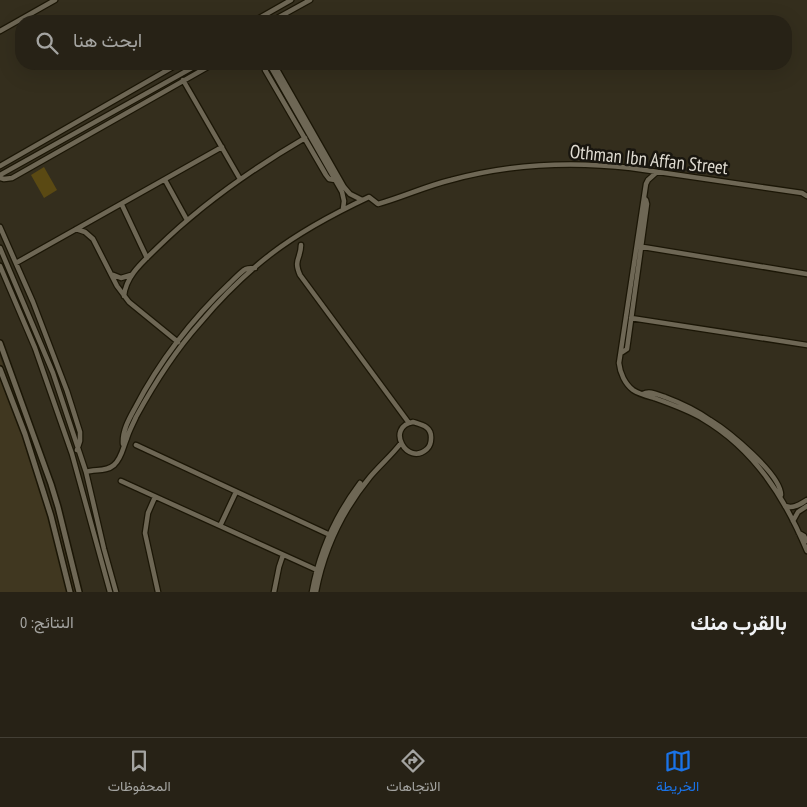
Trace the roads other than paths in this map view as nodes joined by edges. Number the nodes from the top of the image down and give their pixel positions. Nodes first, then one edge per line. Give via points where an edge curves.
1 (55, 0) edge
2 (291, 0) edge
3 (310, 0) edge
4 (29, 15) edge
5 (265, 15) edge
6 (283, 15) edge
7 (15, 23) edge
8 (0, 32) edge
9 (168, 70) edge
10 (188, 70) edge
11 (202, 70) edge
12 (266, 70) edge
13 (272, 70) edge
14 (277, 70) edge
15 (158, 76) junction
16 (183, 80) junction
17 (147, 81) junction
18 (163, 84) junction
19 (152, 90) junction
20 (305, 138) junction
21 (222, 148) junction
22 (0, 166) edge
23 (657, 172) junction
24 (0, 177) edge
25 (240, 179) junction
26 (165, 180) junction
27 (335, 180) junction
28 (807, 196) edge
29 (362, 200) junction
30 (122, 204) junction
31 (343, 209) junction
32 (187, 220) junction
33 (0, 227) edge
34 (76, 229) junction
35 (302, 245) dead end
36 (639, 246) junction
37 (0, 248) edge
38 (147, 258) junction
39 (16, 263) junction
40 (0, 266) edge
41 (255, 268) junction
42 (111, 274) junction
43 (132, 274) junction
44 (807, 274) edge
45 (124, 296) junction
46 (631, 318) junction
47 (36, 332) junction
48 (30, 335) junction
49 (178, 342) junction
50 (0, 343) edge
51 (807, 345) edge
52 (41, 346) junction
53 (35, 348) junction
54 (621, 353) junction
55 (0, 370) edge
56 (409, 423) junction
57 (401, 443) junction
58 (136, 445) dead end
59 (124, 446) junction
60 (77, 450) junction
61 (86, 472) junction
62 (121, 481) dead end
63 (360, 483) dead end
64 (236, 492) junction
65 (155, 497) junction
66 (807, 500) edge
67 (785, 506) junction
68 (807, 506) edge
69 (793, 521) junction
70 (220, 526) junction
71 (799, 533) junction
72 (330, 535) junction
73 (807, 541) edge
74 (807, 551) edge
75 (283, 554) junction
76 (317, 570) junction
77 (70, 592) edge
78 (79, 592) edge
79 (110, 592) edge
80 (116, 592) edge
81 (158, 592) edge
82 (274, 592) edge
83 (312, 592) edge
84 (316, 592) edge

1 - 4 street
2 - 5 street
3 - 6 street
7 - 8 street
9 - 15 street
10 - 18 street
11 - 16 street
12 - 20 street
13 - 27 street
14 - 29 street via 344,187
15 - 17 street
15 - 18 street via 158,81
16 - 21 street
16 - 24 street via 12,178
17 - 19 street
17 - 22 street
18 - 19 street
19 - 24 street
20 - 25 street
20 - 27 street via 326,175
21 - 25 street
21 - 26 street
23 - 28 street, Othman Ibn Affan Street
23 - 29 street, Othman Ibn Affan Street via 586,164 518,167 451,180 378,204 369,197
23 - 36 street via 646,182 644,198 647,204
25 - 32 street
26 - 30 street
26 - 32 street
27 - 31 street via 344,198
29 - 31 street
30 - 34 street
30 - 38 street
31 - 41 street via 270,254
32 - 38 street
33 - 39 street
34 - 39 street
34 - 42 street via 91,236
35 - 56 street via 297,259 300,275
36 - 44 street
36 - 46 street
36 - 54 street
37 - 47 street
38 - 43 street
39 - 60 street via 80,432
40 - 48 street
41 - 49 street via 241,273
41 - 59 street via 198,324 174,356 142,407
42 - 43 street via 121,278
42 - 45 street
43 - 45 street
45 - 49 street
46 - 51 street
46 - 54 street via 627,349
47 - 48 street
47 - 52 street
48 - 53 street
49 - 59 street via 132,414 124,434
50 - 78 street via 51,484
52 - 53 street
52 - 60 street via 53,373
53 - 79 street via 72,454
54 - 67 street via 622,374 631,388 688,411 718,429 764,473
55 - 77 street via 51,516
56 - 57 street via 400,433
56 - 57 street via 424,425 430,430 429,447 415,453 406,450
57 - 84 street via 369,478 345,513 326,555
58 - 64 street
59 - 61 street via 120,459 112,467
60 - 61 street
61 - 80 street
62 - 65 street
63 - 72 street
64 - 70 street
64 - 72 street
65 - 70 street
65 - 81 street via 145,534
66 - 67 street via 795,507
67 - 69 street
68 - 69 street
69 - 71 street
70 - 75 street
71 - 73 street
71 - 74 street
72 - 76 street
75 - 76 street
75 - 82 street
76 - 83 street

